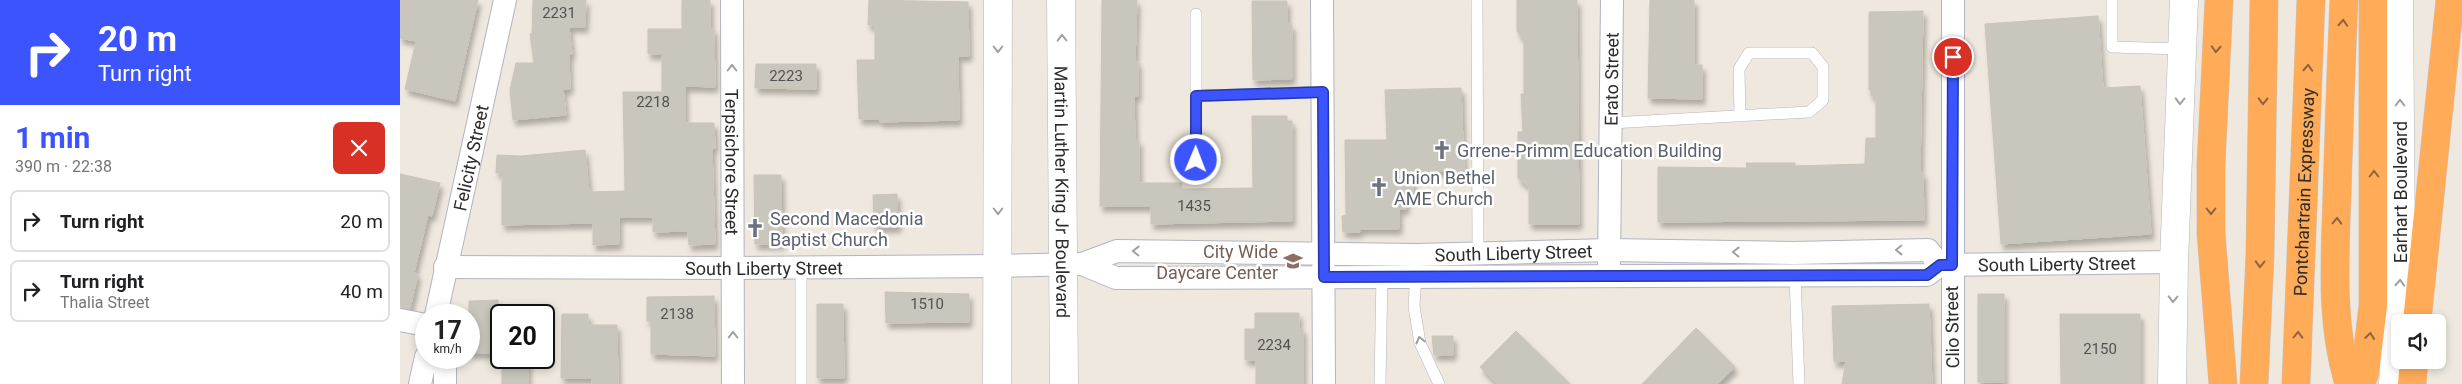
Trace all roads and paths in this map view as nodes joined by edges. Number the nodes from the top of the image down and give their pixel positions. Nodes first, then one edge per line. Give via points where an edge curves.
1 (505, 0) edge
2 (732, 0) edge
3 (998, 0) edge
4 (1061, 0) edge
5 (1322, 0) edge
6 (1478, 0) edge
7 (1612, 0) edge
8 (1953, 0) edge
9 (2112, 0) edge
10 (2184, 0) edge
11 (2219, 0) edge
12 (2264, 0) edge
13 (2311, 0) edge
14 (2344, 0) edge
15 (2373, 0) edge
16 (2399, 0) edge
17 (2450, 0) edge
18 (1196, 14) dead end
19 (2182, 49) junction
20 (1323, 92) junction
21 (1196, 96) junction
22 (1740, 116) junction
23 (1611, 123) junction
24 (1196, 160) dead end
25 (1610, 250) junction
26 (1478, 252) junction
27 (1324, 254) junction
28 (1382, 254) junction
29 (2174, 262) junction
30 (1073, 264) junction
31 (1946, 265) junction
32 (998, 266) junction
33 (1416, 266) junction
34 (445, 267) junction
35 (733, 268) junction
36 (801, 268) junction
37 (1609, 276) junction
38 (1795, 276) junction
39 (1324, 277) junction
40 (1382, 277) junction
41 (438, 304) edge
42 (2418, 314) edge
43 (400, 320) edge
44 (415, 323) edge
45 (423, 369) edge
46 (445, 369) edge
47 (2413, 369) edge
48 (420, 384) edge
49 (445, 384) edge
50 (733, 384) edge
51 (801, 384) edge
52 (997, 384) edge
53 (1064, 384) edge
54 (1324, 384) edge
55 (1380, 384) edge
56 (1439, 384) edge
57 (1798, 384) edge
58 (1953, 384) edge
59 (2172, 384) edge
60 (2223, 384) edge
61 (2254, 384) edge
62 (2296, 384) edge
63 (2349, 384) edge
64 (2361, 384) edge
65 (2393, 384) edge
66 (2412, 384) edge

1 - 34 street, Felicity Street
35 -> 2 street, Terpsichore Street
3 -> 32 main road
30 -> 4 main road, Martin Luther King Jr Boulevard
5 - 20 street
6 - 26 lane
7 - 23 street, Erato Street
8 - 31 street, Clio Street
9 - 19 lane via 2112,47
10 - 19 main road
11 -> 60 highway via 2211,233
12 -> 61 highway via 2260,254
62 -> 13 highway, Pontchartrain Expressway
63 -> 14 highway via 2337,328 2335,270
64 -> 15 highway via 2370,333 2374,280
65 -> 16 main road, Earhart Boulevard via 2402,252
17 - 42 highway
18 - 21 lane
19 -> 29 main road
20 - 21 lane
20 - 27 street
21 - 24 lane
22 - 22 lane via 1809,112 1823,100 1823,67 1812,53 1749,53 1739,69
22 - 23 lane
23 - 25 street, Erato Street
25 - 26 street, South Liberty Street
31 -> 25 street, South Liberty Street via 1928,250 1793,253
25 - 37 street, Erato Street
26 - 33 street, South Liberty Street
27 - 28 street, South Liberty Street
27 -> 30 street, South Liberty Street via 1116,251
27 - 39 street
28 - 33 street, South Liberty Street
28 - 40 lane
29 - 31 street, South Liberty Street
29 -> 59 main road
30 - 32 street, South Liberty Street
30 - 39 street, South Liberty Street via 1116,278
30 - 53 main road, Martin Luther King Jr Boulevard
31 - 38 street, South Liberty Street via 1927,275
31 - 58 street, Clio Street
32 - 36 street, South Liberty Street
32 - 52 main road
33 - 37 street, South Liberty Street
33 - 40 street, South Liberty Street
56 -> 33 lane via 1420,343 1414,306
34 - 35 street, South Liberty Street
34 - 41 street, Felicity Street
35 - 36 street, South Liberty Street
50 -> 35 street, Terpsichore Street
36 - 51 lane
37 - 38 street, South Liberty Street
38 - 57 lane
39 - 40 street, South Liberty Street
39 - 54 street
40 - 55 lane
43 - 44 street
45 - 48 street
46 - 49 street
47 - 66 highway

